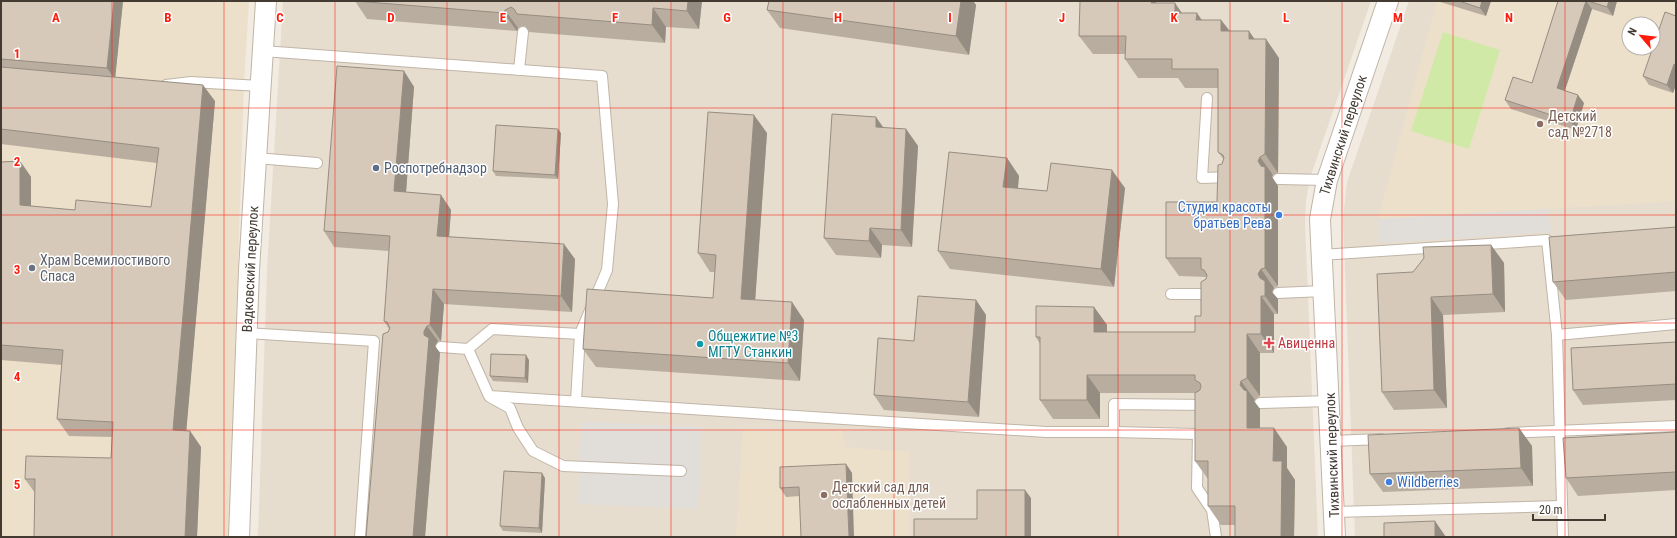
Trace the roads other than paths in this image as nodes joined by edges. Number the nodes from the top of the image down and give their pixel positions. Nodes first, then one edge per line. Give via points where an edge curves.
1 (266, 1) edge
2 (1388, 1) edge
3 (523, 32) edge
4 (262, 51) junction
5 (519, 70) junction
6 (152, 86) edge
7 (260, 86) junction
8 (1207, 98) dead end
9 (256, 158) junction
10 (317, 163) dead end
11 (1231, 177) edge
12 (1278, 179) dead end
13 (1327, 180) junction
14 (1322, 255) junction
15 (1324, 291) junction
16 (1278, 293) dead end
17 (1171, 294) dead end
18 (1214, 294) edge
19 (1676, 324) edge
20 (246, 333) junction
21 (580, 334) junction
22 (1557, 335) junction
23 (374, 341) junction
24 (387, 342) edge
25 (441, 347) dead end
26 (468, 349) junction
27 (488, 396) junction
28 (576, 401) junction
29 (1330, 401) junction
30 (1260, 403) dead end
31 (1208, 405) edge
32 (1676, 426) edge
33 (1560, 431) junction
34 (1114, 432) junction
35 (1497, 434) edge
36 (1395, 438) edge
37 (1331, 441) junction
38 (682, 471) dead end
39 (1562, 506) junction
40 (1334, 512) junction
41 (239, 537) edge
42 (360, 537) edge
43 (1216, 537) edge
44 (1335, 537) edge
45 (1562, 537) edge

1 - 4 street, Вадковский переулок
2 - 13 street, Тихвинский переулок
3 - 5 lane
4 - 5 lane
4 - 7 street, Вадковский переулок
5 - 21 lane via 602,76 613,204 607,270
6 - 7 lane via 191,82
7 - 9 street, Вадковский переулок
8 - 11 lane via 1202,178
9 - 10 lane
9 - 20 street, Вадковский переулок
12 - 13 lane
13 - 14 street, Тихвинский переулок via 1320,219
14 - 15 street, Тихвинский переулок
14 - 22 lane via 1551,240
15 - 16 lane
15 - 29 street, Тихвинский переулок
17 - 18 lane
19 - 22 lane
20 - 23 lane
20 - 41 street, Вадковский переулок
21 - 26 lane via 492,329
21 - 28 lane
22 - 33 lane
23 - 24 lane
23 - 42 lane
25 - 26 lane
26 - 27 lane
27 - 28 lane
27 - 38 lane via 510,408 518,428 533,450 563,466
28 - 34 lane via 1046,432
29 - 30 lane
29 - 37 street, Тихвинский переулок
31 - 34 lane via 1114,404
32 - 33 lane
33 - 35 lane
33 - 39 lane
34 - 43 lane via 1198,434 1198,488 1212,510
36 - 37 lane
37 - 40 street, Тихвинский переулок
39 - 40 lane
39 - 45 lane
40 - 44 street, Тихвинский переулок

